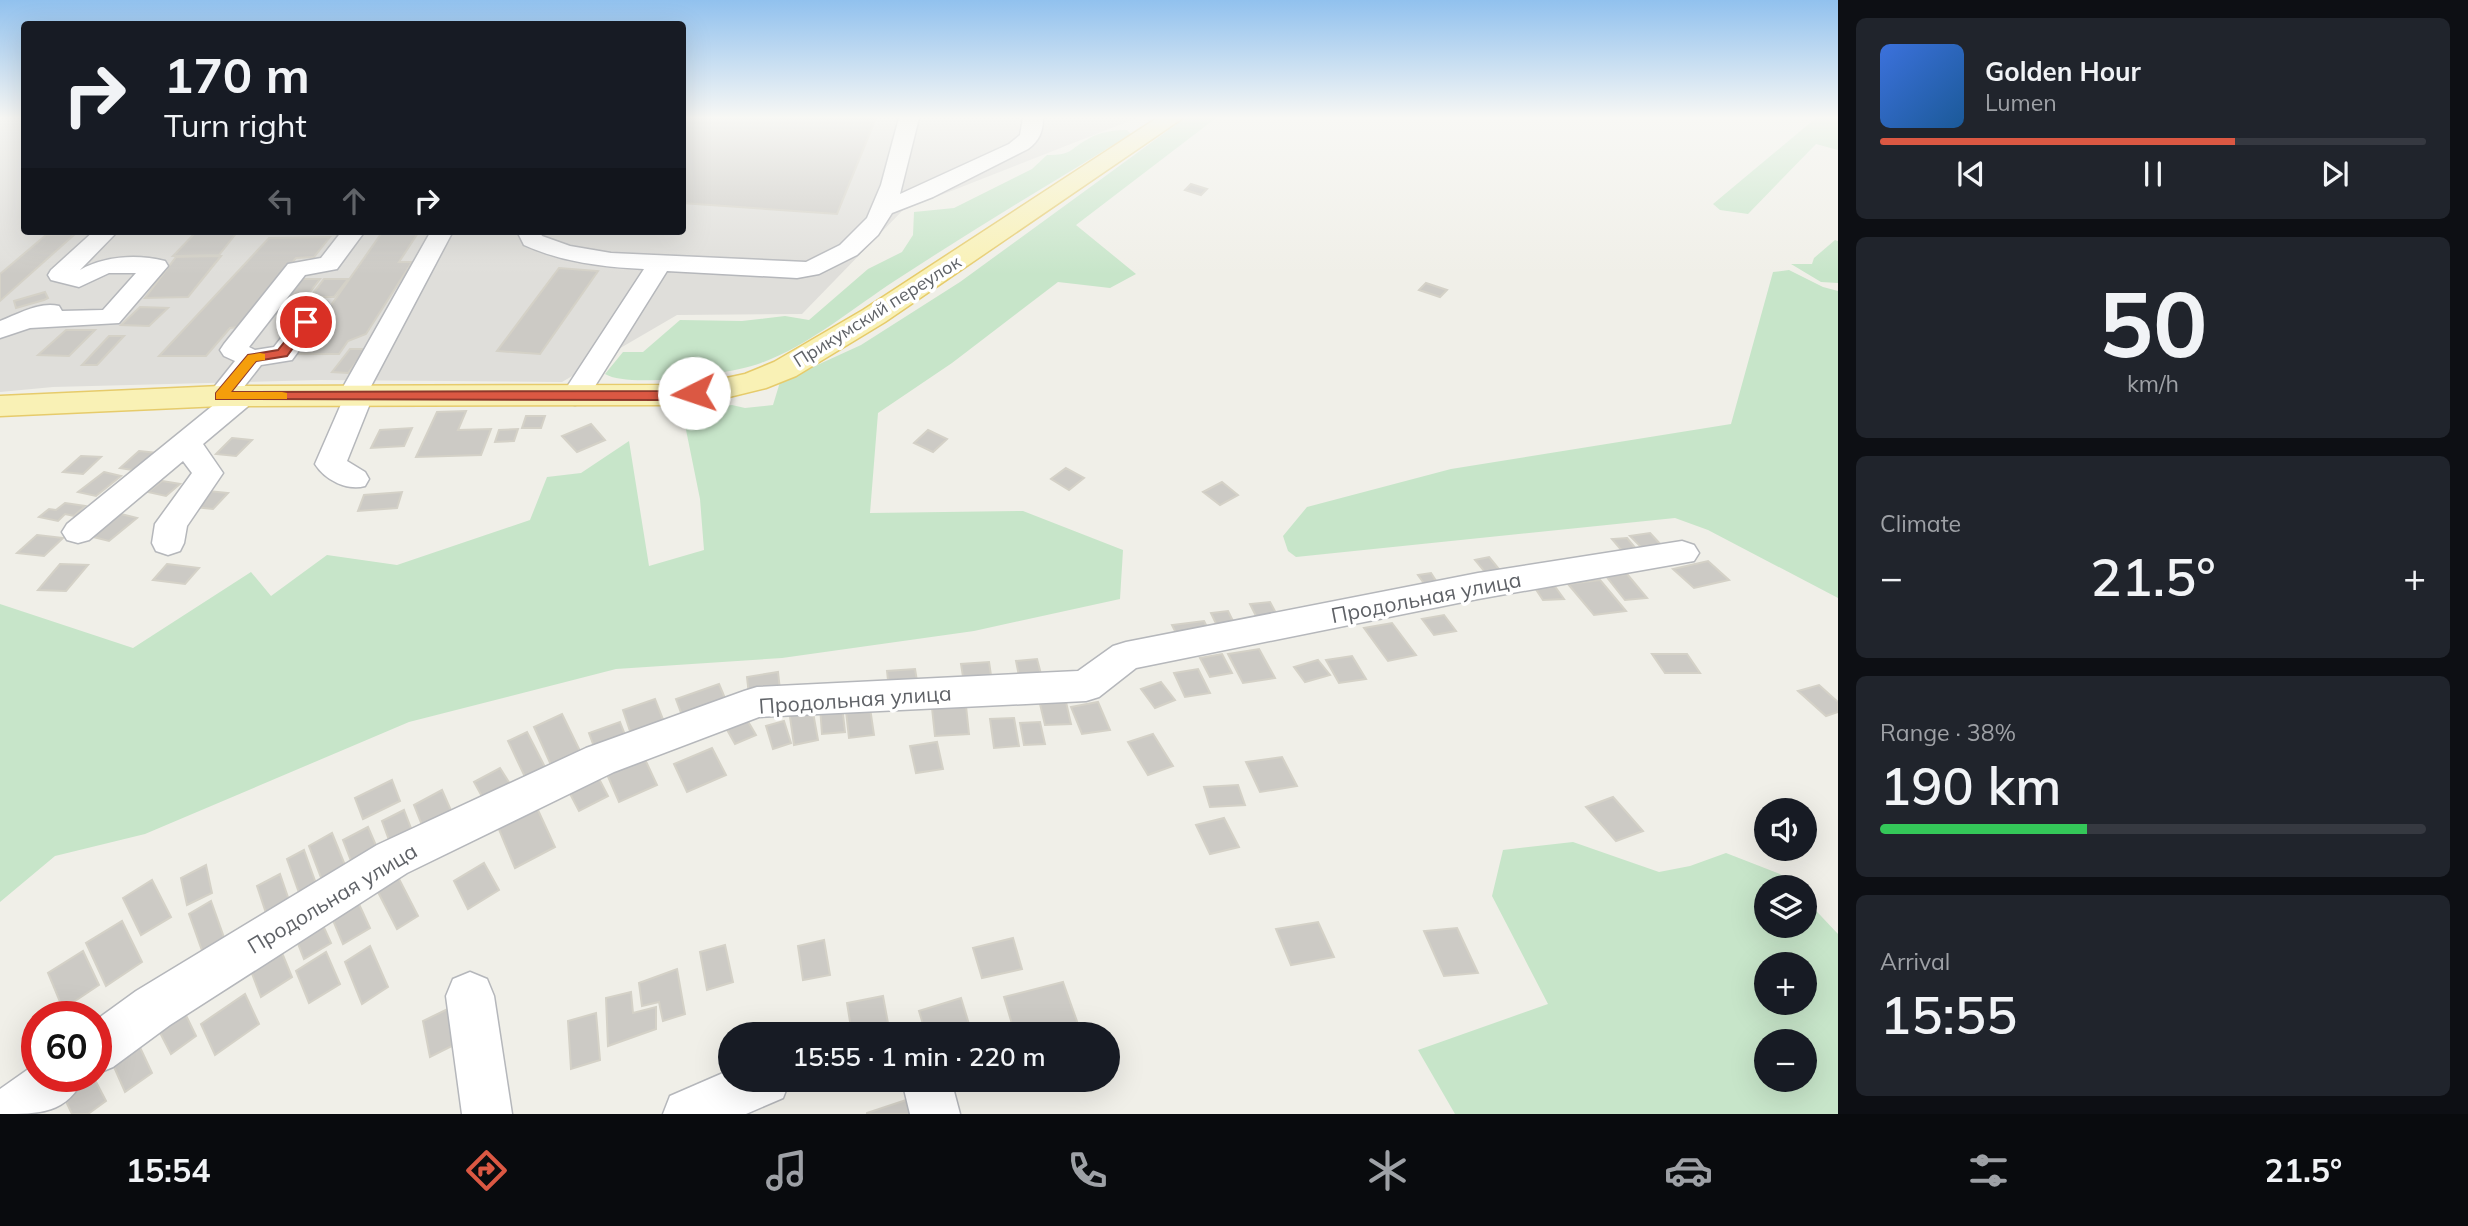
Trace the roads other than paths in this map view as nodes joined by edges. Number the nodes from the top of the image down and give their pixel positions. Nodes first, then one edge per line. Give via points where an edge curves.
1 (895, 170) edge
2 (970, 170) edge
3 (1094, 170) edge
4 (884, 208) junction
5 (103, 235) edge
6 (351, 235) edge
7 (440, 235) edge
8 (530, 235) edge
9 (660, 263) junction
10 (79, 280) junction
11 (318, 307) dead end
12 (30, 320) junction
13 (0, 330) edge
14 (252, 358) junction
15 (232, 396) junction
16 (356, 396) junction
17 (575, 396) junction
18 (0, 406) edge
19 (186, 443) junction
20 (354, 479) dead end
21 (78, 532) dead end
22 (167, 543) dead end
23 (1682, 552) dead end
24 (470, 996) dead end
25 (112, 1038) edge
26 (39, 1092) edge
27 (738, 1092) edge
28 (9, 1114) edge
29 (488, 1114) edge
30 (688, 1114) edge

1 - 4 street
2 - 4 street
3 - 17 main road, Прикумский переулок via 874,316 785,369 717,390 670,396
4 - 9 street via 871,228 844,253 813,270
5 - 10 street via 60,275
6 - 14 street via 329,264 297,270 233,350
7 - 16 street
8 - 9 street via 554,251 576,257
9 - 17 street
10 - 12 street via 80,285 59,308
10 - 12 street via 104,266 156,266 110,318
11 - 14 street via 283,354
12 - 13 street
14 - 15 street
15 - 16 main road, Прикумский переулок
15 - 18 main road, Прикумский переулок
15 - 19 street
16 - 17 main road, Прикумский переулок
16 - 20 street via 330,464
19 - 21 street
19 - 22 street via 208,473 171,524
23 - 25 street, Продольная улица via 1478,586 1126,656 1086,686 757,702 600,760 392,859
24 - 29 street
26 - 28 street
27 - 30 street

